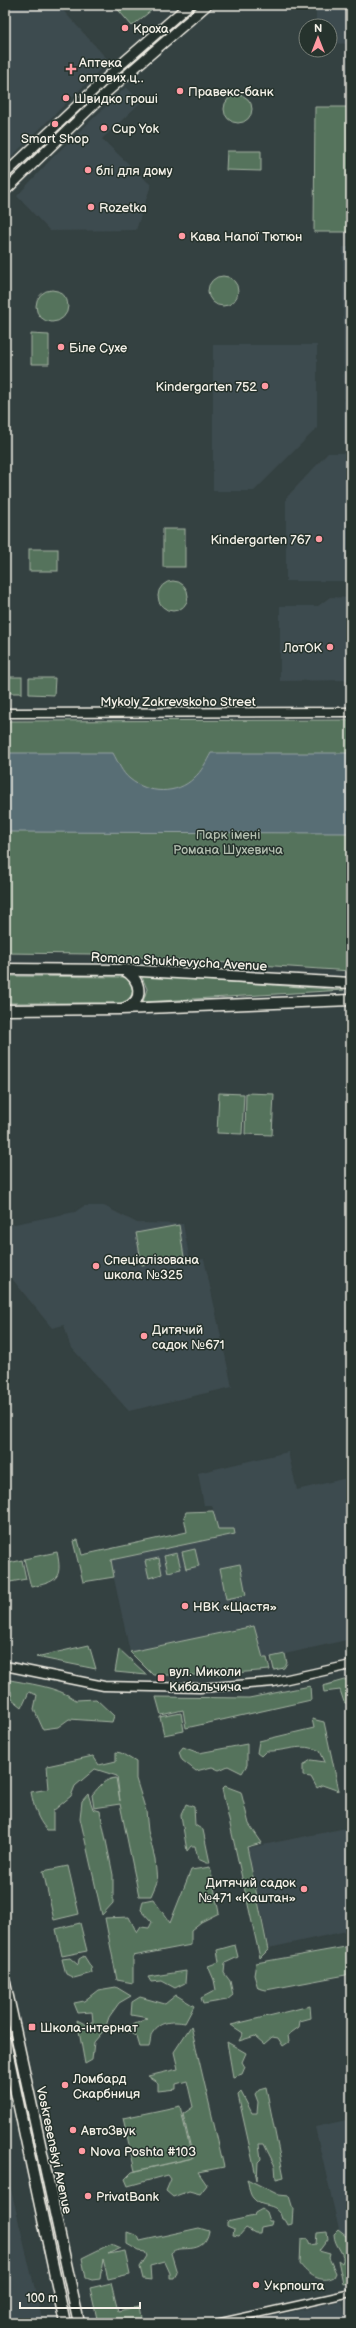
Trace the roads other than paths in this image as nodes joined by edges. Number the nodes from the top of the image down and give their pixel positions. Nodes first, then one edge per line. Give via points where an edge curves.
1 (189, 5) edge
2 (207, 5) edge
3 (5, 174) edge
4 (5, 191) edge
5 (351, 712) edge
6 (5, 713) edge
7 (5, 969) edge
8 (124, 970) junction
9 (351, 983) edge
10 (351, 1000) edge
11 (121, 1009) junction
12 (5, 1010) edge
13 (351, 1665) edge
14 (5, 1666) edge
15 (5, 1983) edge
16 (5, 2041) edge
17 (351, 2293) edge
18 (65, 2323) edge
19 (79, 2323) edge
20 (216, 2323) edge

1 - 3 main road via 118,67
2 - 4 main road via 108,91
5 - 6 street, Mykoly Zakrevskoho Street
7 - 8 main road, Romana Shukhevycha Avenue
8 - 9 main road, Romana Shukhevycha Avenue
8 - 11 main road via 135,977 139,989 136,1001 131,1006
10 - 11 main road
11 - 12 main road
13 - 14 street via 274,1682 200,1688 104,1686
15 - 19 main road, Voskresenskyi Avenue
16 - 18 main road, Voskresenskyi Avenue
17 - 20 street

